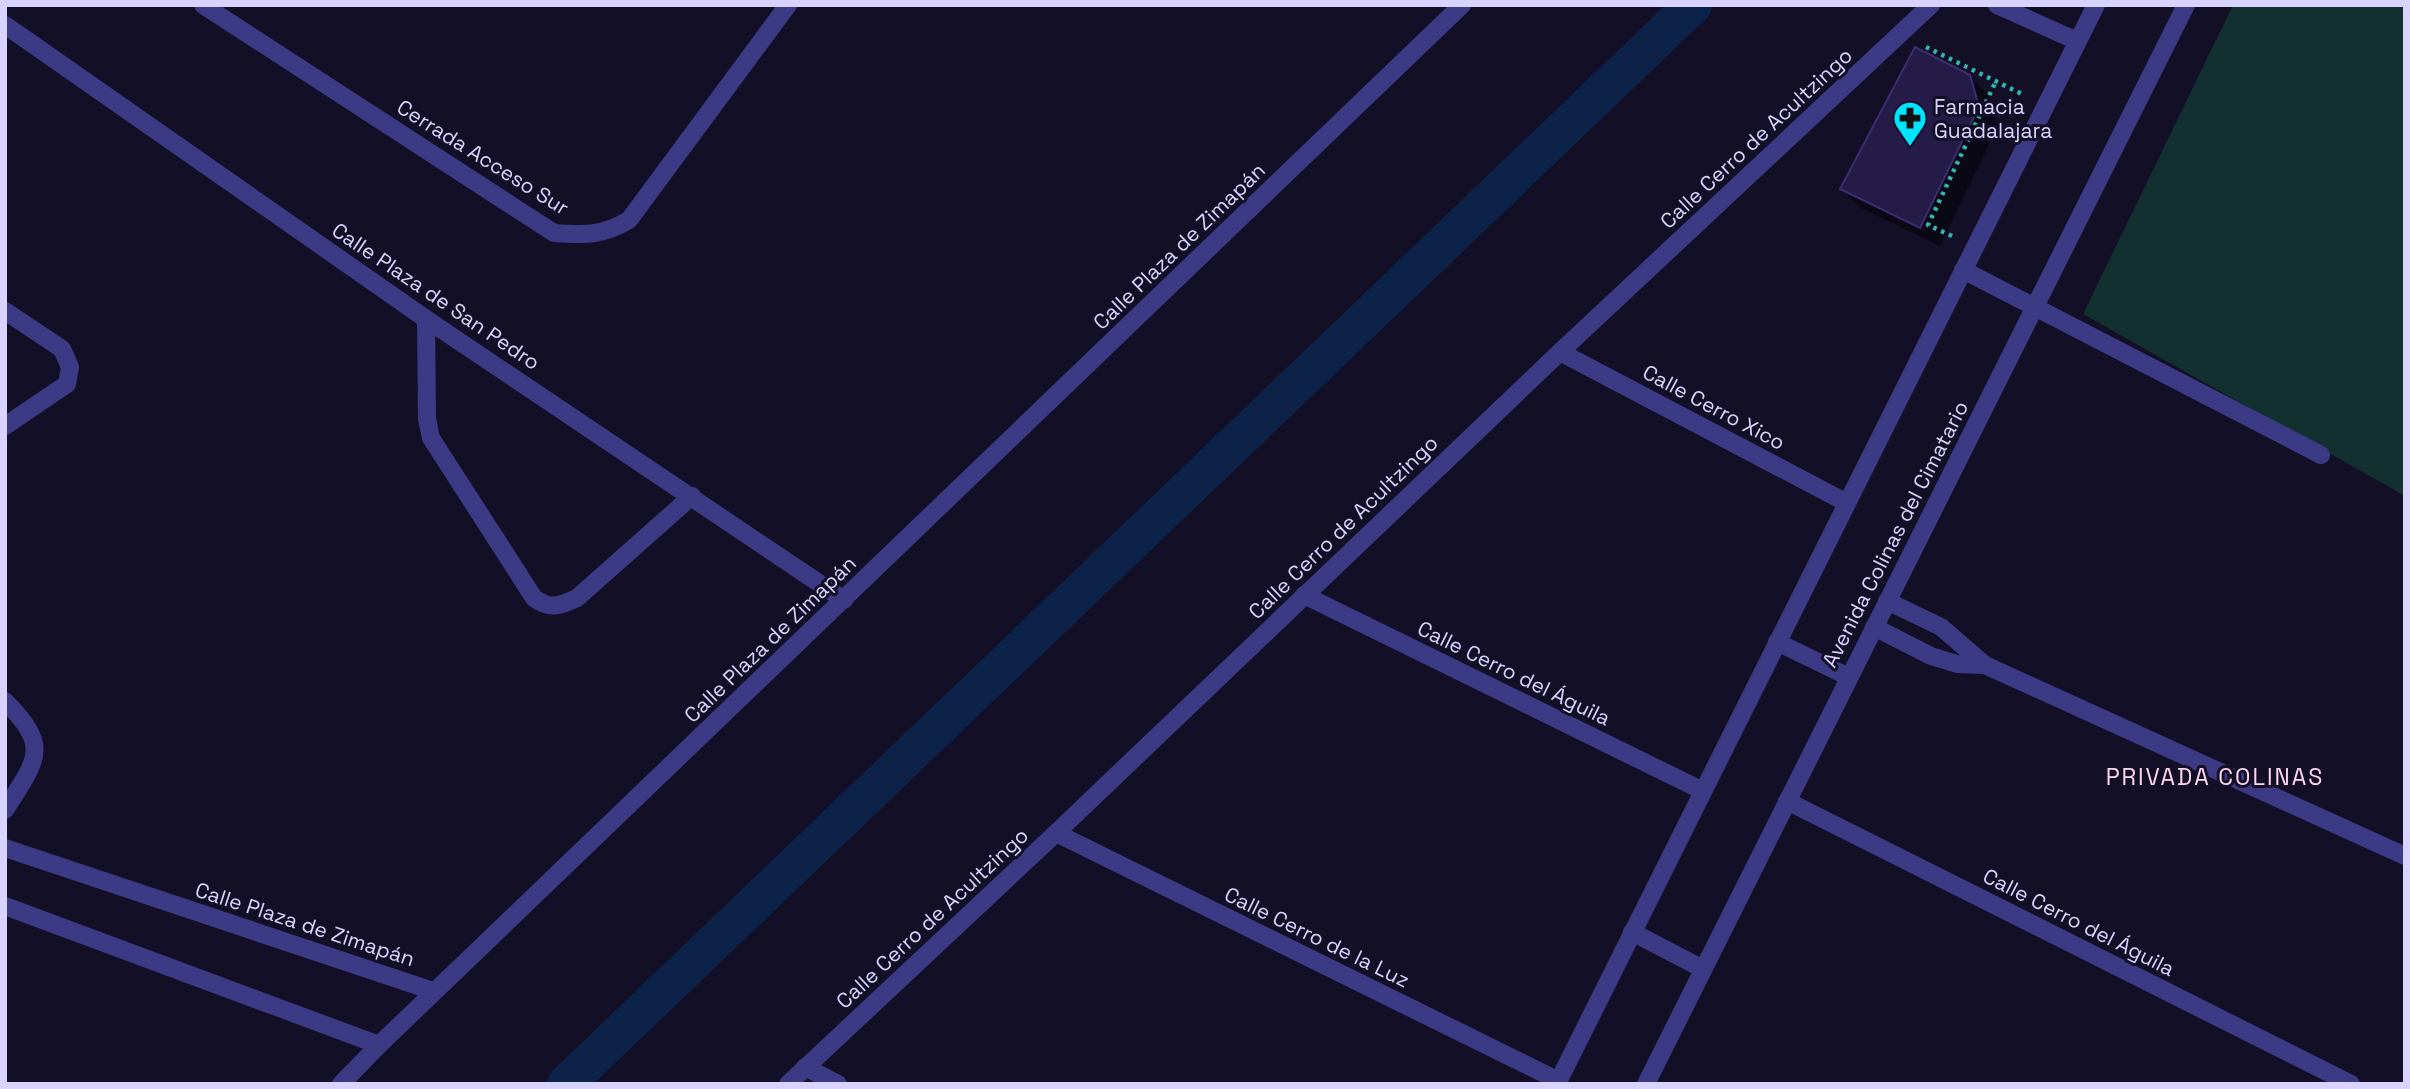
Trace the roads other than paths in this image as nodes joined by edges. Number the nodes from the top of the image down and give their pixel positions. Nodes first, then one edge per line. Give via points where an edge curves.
1 (203, 5) edge
2 (789, 5) edge
3 (1462, 5) edge
4 (1931, 5) edge
5 (1997, 5) edge
6 (2095, 5) edge
7 (2186, 5) edge
8 (5, 26) edge
9 (2077, 41) junction
10 (1963, 270) junction
11 (2035, 307) junction
12 (5, 311) edge
13 (426, 319) junction
14 (1560, 352) junction
15 (5, 426) edge
16 (2321, 455) dead end
17 (692, 496) junction
18 (1847, 503) junction
19 (1304, 595) junction
20 (844, 600) junction
21 (1887, 601) junction
22 (1874, 627) junction
23 (1777, 642) junction
24 (1985, 665) junction
25 (1849, 677) junction
26 (5, 701) edge
27 (1703, 791) junction
28 (1787, 801) junction
29 (5, 810) edge
30 (1056, 834) junction
31 (5, 848) edge
32 (2405, 856) edge
33 (5, 906) edge
34 (1632, 932) junction
35 (1703, 969) junction
36 (433, 991) junction
37 (379, 1045) junction
38 (805, 1067) junction
39 (1558, 1082) edge
40 (341, 1084) edge
41 (788, 1084) edge
42 (838, 1084) edge
43 (1646, 1084) edge
44 (2351, 1084) edge

1 - 2 street, Cerrada Acceso Sur via 554,233 589,235 629,220
3 - 20 street, Calle Plaza de Zimapán
4 - 14 street, Calle Cerro de Acultzingo
5 - 9 street
6 - 9 street
7 - 11 street, Avenida Colinas del Cimatario
8 - 13 street, Calle Plaza de San Pedro
9 - 10 street
10 - 11 street
10 - 18 street
11 - 16 street
11 - 21 street, Avenida Colinas del Cimatario
12 - 15 street via 62,349 70,367 67,384
13 - 17 street, Calle Plaza de San Pedro
13 - 17 street via 431,438 534,598 544,605 557,607 577,598
14 - 18 street, Calle Cerro Xico
14 - 19 street, Calle Cerro de Acultzingo
17 - 20 street, Calle Plaza de San Pedro
18 - 23 street
19 - 27 street, Calle Cerro del Águila
19 - 30 street, Calle Cerro de Acultzingo
20 - 36 street, Calle Plaza de Zimapán
21 - 22 street, Avenida Colinas del Cimatario
21 - 24 street via 1941,627
22 - 24 street via 1931,656 1957,664
22 - 25 street, Avenida Colinas del Cimatario
23 - 25 street
23 - 27 street
24 - 32 street
25 - 28 street, Avenida Colinas del Cimatario
26 - 29 street via 26,721 35,746 35,757
27 - 34 street
28 - 35 street, Avenida Colinas del Cimatario
28 - 44 street, Calle Cerro del Águila
30 - 38 street, Calle Cerro de Acultzingo
30 - 39 street, Calle Cerro de la Luz
31 - 36 street, Calle Plaza de Zimapán
33 - 37 street
34 - 35 street
34 - 39 street
35 - 43 street, Avenida Colinas del Cimatario
36 - 37 street
37 - 40 street
38 - 41 street, Calle Cerro de Acultzingo
38 - 42 street

